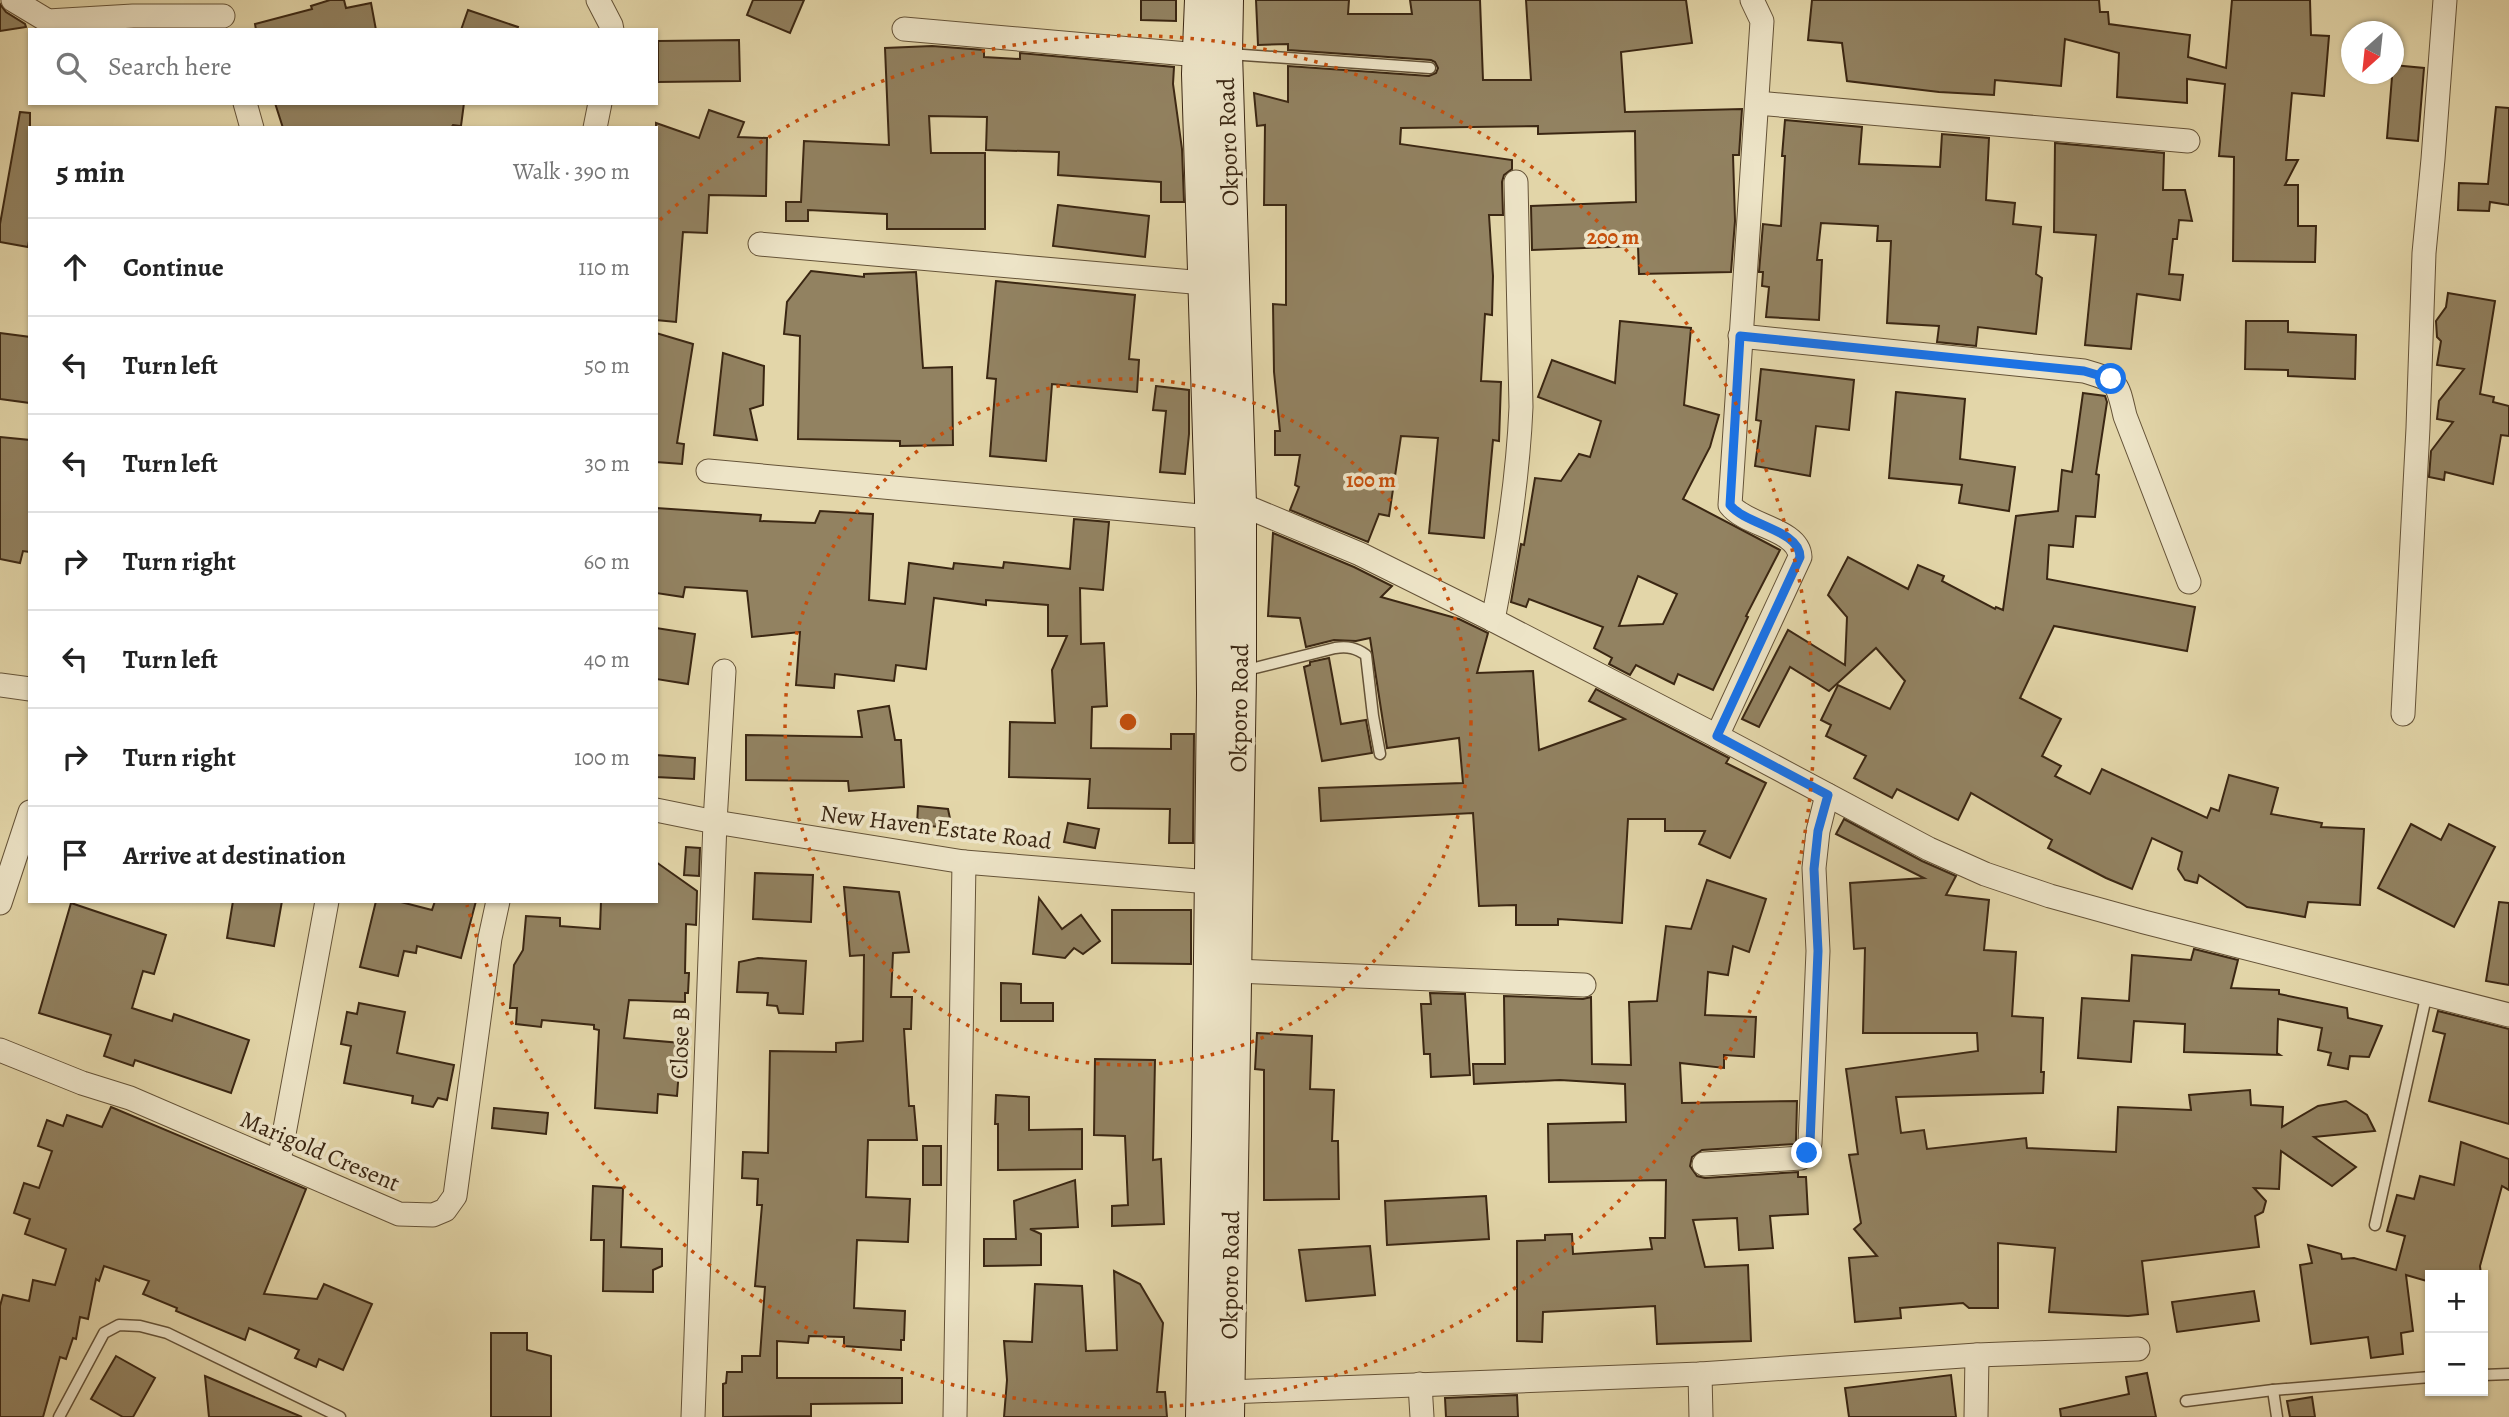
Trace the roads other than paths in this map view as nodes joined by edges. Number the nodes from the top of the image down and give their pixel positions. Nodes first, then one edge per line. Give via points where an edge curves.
1 (13, 0) edge
2 (598, 0) edge
3 (1201, 0) edge
4 (1227, 0) edge
5 (1752, 0) edge
6 (2445, 0) edge
7 (226, 15) edge
8 (612, 28) edge
9 (904, 29) dead end
10 (1212, 54) junction
11 (1430, 68) dead end
12 (1757, 103) junction
13 (246, 105) edge
14 (600, 105) edge
15 (251, 126) edge
16 (595, 126) edge
17 (2188, 141) dead end
18 (1516, 182) dead end
19 (760, 244) dead end
20 (1204, 283) junction
21 (1740, 336) junction
22 (708, 471) dead end
23 (1240, 504) junction
24 (1211, 517) junction
25 (2189, 582) dead end
26 (1493, 620) junction
27 (724, 671) dead end
28 (1240, 671) junction
29 (0, 685) edge
30 (28, 689) edge
31 (2403, 714) dead end
32 (1717, 736) junction
33 (1380, 754) dead end
34 (1828, 795) junction
35 (658, 810) edge
36 (28, 818) edge
37 (715, 822) junction
38 (964, 862) junction
39 (1210, 882) junction
40 (0, 903) edge
41 (327, 903) edge
42 (498, 903) edge
43 (1235, 971) junction
44 (1584, 985) dead end
45 (2427, 993) junction
46 (2509, 1016) edge
47 (0, 1050) edge
48 (279, 1161) junction
49 (1704, 1164) dead end
50 (2375, 1225) dead end
51 (2137, 1349) dead end
52 (1977, 1355) junction
53 (1700, 1374) junction
54 (2509, 1374) edge
55 (2488, 1375) edge
56 (2425, 1377) edge
57 (1420, 1384) junction
58 (2273, 1390) junction
59 (2186, 1401) dead end
60 (1228, 1404) edge
61 (60, 1417) edge
62 (340, 1417) edge
63 (693, 1417) edge
64 (955, 1417) edge
65 (1202, 1417) edge
66 (1422, 1417) edge
67 (1701, 1417) edge
68 (1976, 1417) edge
69 (2277, 1417) edge

1 - 7 street via 48,21
2 - 8 street
3 - 10 main road, Okporo Road
4 - 10 main road, Okporo Road
5 - 12 street via 1762,21
6 - 31 street via 2424,253
9 - 10 street
10 - 11 lane
10 - 20 main road, Okporo Road
10 - 23 main road, Okporo Road
12 - 17 street
12 - 21 street
13 - 15 street
14 - 16 street
18 - 26 street via 1520,443
19 - 20 street
20 - 24 main road, Okporo Road
21 - 25 street via 2084,371 2111,379 2119,389 2125,416
21 - 32 street via 1730,505 1737,514 1791,539 1800,549 1800,557
22 - 24 street
23 - 26 street via 1360,554
23 - 28 main road, Okporo Road
24 - 39 main road, Okporo Road
26 - 32 street
27 - 37 street, Close B
28 - 33 lane via 1335,648 1358,649 1366,655
28 - 43 main road, Okporo Road
29 - 30 street
32 - 34 street
34 - 45 street via 1929,849 2050,896
34 - 49 street via 1814,869 1818,951 1807,1153 1801,1158
35 - 37 street, New Haven Estate Road
36 - 40 street
37 - 38 street, New Haven Estate Road
37 - 63 street, Close B
38 - 39 street, New Haven Estate Road
38 - 64 street
39 - 65 main road, Okporo Road
41 - 48 street
42 - 48 street, Marigold Cresent via 455,1196 445,1210 433,1215 399,1214
43 - 44 street
43 - 60 main road, Okporo Road
45 - 46 street
45 - 50 lane
47 - 48 street, Marigold Cresent
51 - 52 street
52 - 53 street
52 - 68 street
53 - 57 street
53 - 67 street
54 - 55 lane
56 - 58 lane
57 - 60 street
57 - 66 street
58 - 59 lane
58 - 69 lane
61 - 62 lane via 104,1333 119,1325 167,1333

